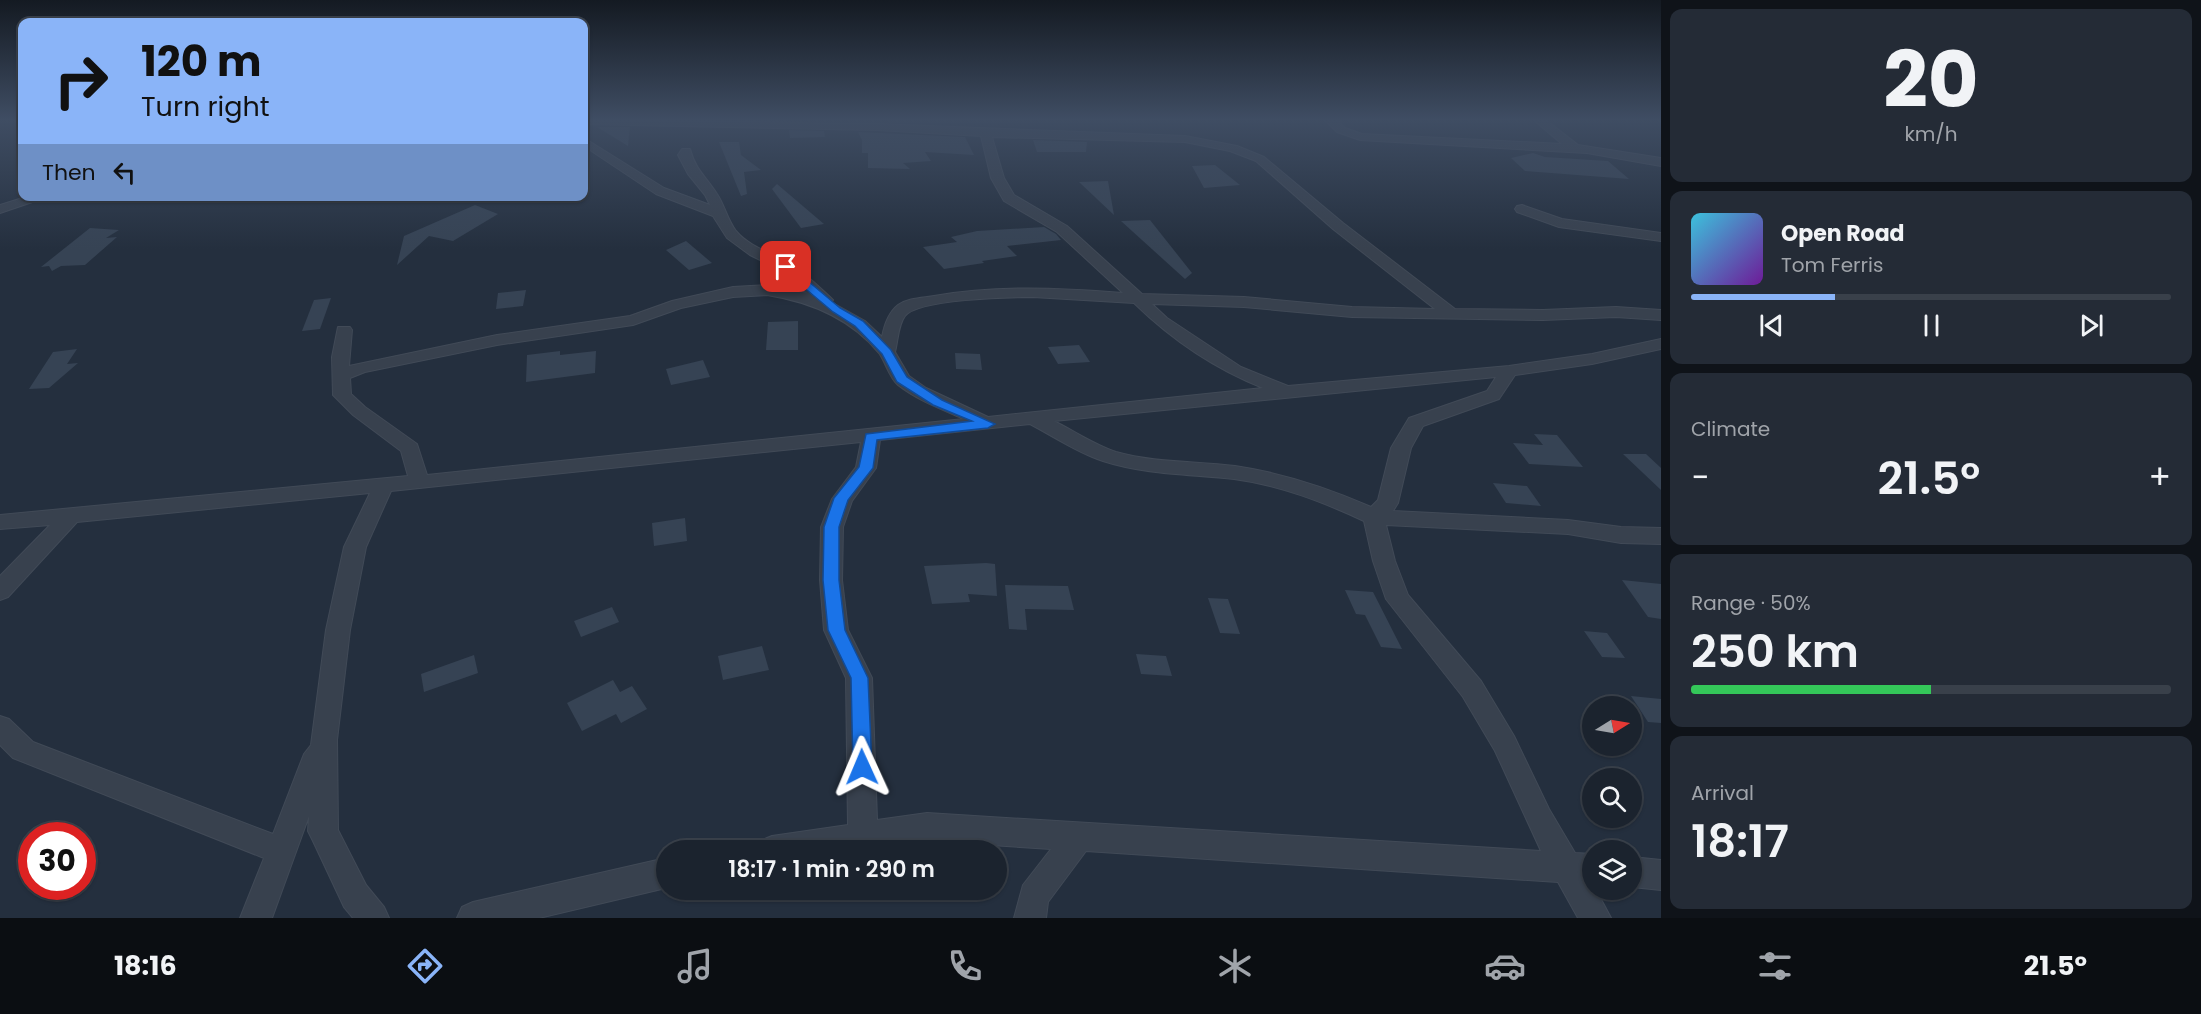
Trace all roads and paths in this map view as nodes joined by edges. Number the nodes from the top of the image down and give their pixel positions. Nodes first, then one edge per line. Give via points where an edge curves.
1 (616, 163) edge
2 (688, 163) edge
3 (992, 163) edge
4 (1265, 163) edge
5 (27, 201) edge
6 (0, 209) edge
7 (1522, 209) dead end
8 (718, 213) junction
9 (1661, 237) edge
10 (1138, 300) junction
11 (836, 310) junction
12 (1450, 314) junction
13 (1661, 315) edge
14 (344, 330) dead end
15 (1661, 344) edge
16 (887, 352) junction
17 (1509, 371) junction
18 (342, 375) junction
19 (1288, 392) junction
20 (1035, 419) junction
21 (988, 424) junction
22 (871, 436) junction
23 (419, 482) junction
24 (384, 485) junction
25 (71, 515) junction
26 (1374, 517) junction
27 (0, 522) edge
28 (1661, 536) edge
29 (0, 591) edge
30 (0, 727) edge
31 (324, 740) junction
32 (863, 836) junction
33 (1078, 838) junction
34 (837, 840) edge
35 (281, 851) junction
36 (1580, 867) edge
37 (1642, 873) edge
38 (656, 875) edge
39 (1661, 875) edge
40 (256, 918) edge
41 (373, 918) edge
42 (473, 918) edge
43 (1030, 918) edge
44 (1595, 918) edge

1 - 8 street via 644,182
2 - 8 street via 716,203
3 - 10 street via 1007,197 1056,224
4 - 12 street
5 - 6 street
7 - 9 street via 1559,223
8 - 11 street via 732,235 786,267
10 - 12 street
10 - 16 street via 1078,294 951,297 902,310
10 - 19 street via 1161,321 1235,371
11 - 16 street via 859,324
11 - 18 street via 802,296 767,290 733,292 677,304 633,320 497,340
12 - 13 street
14 - 18 street
15 - 17 street
16 - 21 street via 902,379 920,392
17 - 19 street
17 - 26 street via 1493,395 1416,422 1401,448 1388,503
18 - 23 street via 342,395 410,448
19 - 20 street
20 - 21 street
20 - 26 street via 1108,456 1147,465 1236,473 1274,481 1330,497
21 - 22 street
22 - 23 street
22 - 32 street via 866,468 842,498 832,527 831,570 836,630 859,678
23 - 24 street
24 - 25 street
24 - 31 street via 355,547 338,630
25 - 27 street
25 - 29 street
26 - 28 street via 1568,526 1621,535
26 - 36 street via 1398,599 1472,688 1505,744 1539,819
30 - 35 street via 22,750
31 - 35 street
31 - 41 street via 323,831 354,896
32 - 33 street via 927,827
32 - 34 street
33 - 36 street via 1238,844
33 - 43 street via 1034,896
35 - 40 street
36 - 44 street
37 - 39 street
38 - 42 street

